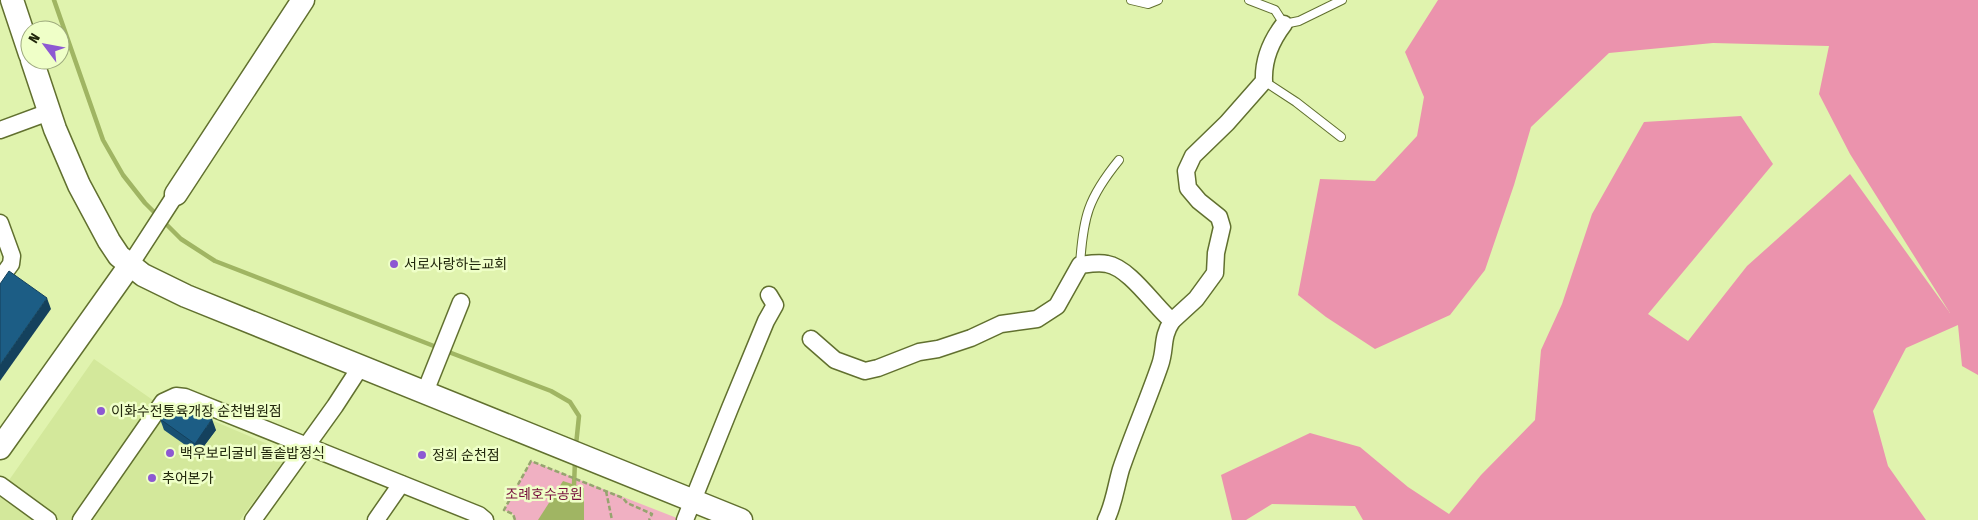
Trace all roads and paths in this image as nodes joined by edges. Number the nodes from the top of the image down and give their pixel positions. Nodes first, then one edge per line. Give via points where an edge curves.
1 (12, 0) edge
2 (303, 0) edge
3 (1131, 0) edge
4 (1158, 0) edge
5 (1249, 0) edge
6 (1342, 0) edge
7 (20, 24) edge
8 (1284, 24) junction
9 (35, 70) edge
10 (1264, 81) junction
11 (49, 112) junction
12 (0, 130) edge
13 (1341, 137) dead end
14 (1119, 160) dead end
15 (176, 194) joint
16 (0, 223) edge
17 (135, 256) junction
18 (1080, 265) junction
19 (0, 279) edge
20 (769, 295) dead end
21 (461, 302) dead end
22 (1172, 321) junction
23 (811, 338) dead end
24 (361, 366) junction
25 (425, 392) junction
26 (306, 446) junction
27 (0, 448) edge
28 (401, 484) junction
29 (0, 485) edge
30 (606, 491) junction
31 (689, 511) edge
32 (48, 520) edge
33 (81, 520) edge
34 (253, 520) edge
35 (376, 520) edge
36 (485, 520) edge
37 (515, 520) edge
38 (612, 520) edge
39 (649, 520) edge
40 (741, 520) edge
41 (1106, 520) edge

1 - 7 street
2 - 15 street
3 - 4 lane via 1148,4
5 - 8 lane via 1275,10
6 - 8 lane via 1299,21
8 - 10 street via 1269,49 1263,68
9 - 11 street
10 - 13 lane
10 - 22 street via 1193,156 1186,171 1188,188 1219,217 1222,227 1215,273 1196,299
11 - 12 street
11 - 17 street via 96,220 119,256
14 - 18 lane via 1093,196 1082,230
15 - 17 street
16 - 19 street via 12,256
17 - 24 street via 148,278 168,288
17 - 27 street
18 - 22 street via 1109,264 1126,274
18 - 23 street via 1057,306 1037,319 1001,324 971,338 918,352 878,368 865,371 835,360
20 - 31 street via 775,305
21 - 25 street
22 - 41 street via 1165,332 1161,363 1120,471
24 - 25 street
24 - 26 street
25 - 31 street via 591,460
26 - 28 street
26 - 33 street via 176,396 163,402
26 - 34 street
28 - 35 street
28 - 36 street
29 - 32 street
30 - 37 path via 531,461 504,510 513,514
30 - 38 path
30 - 39 path via 652,514
31 - 40 street

